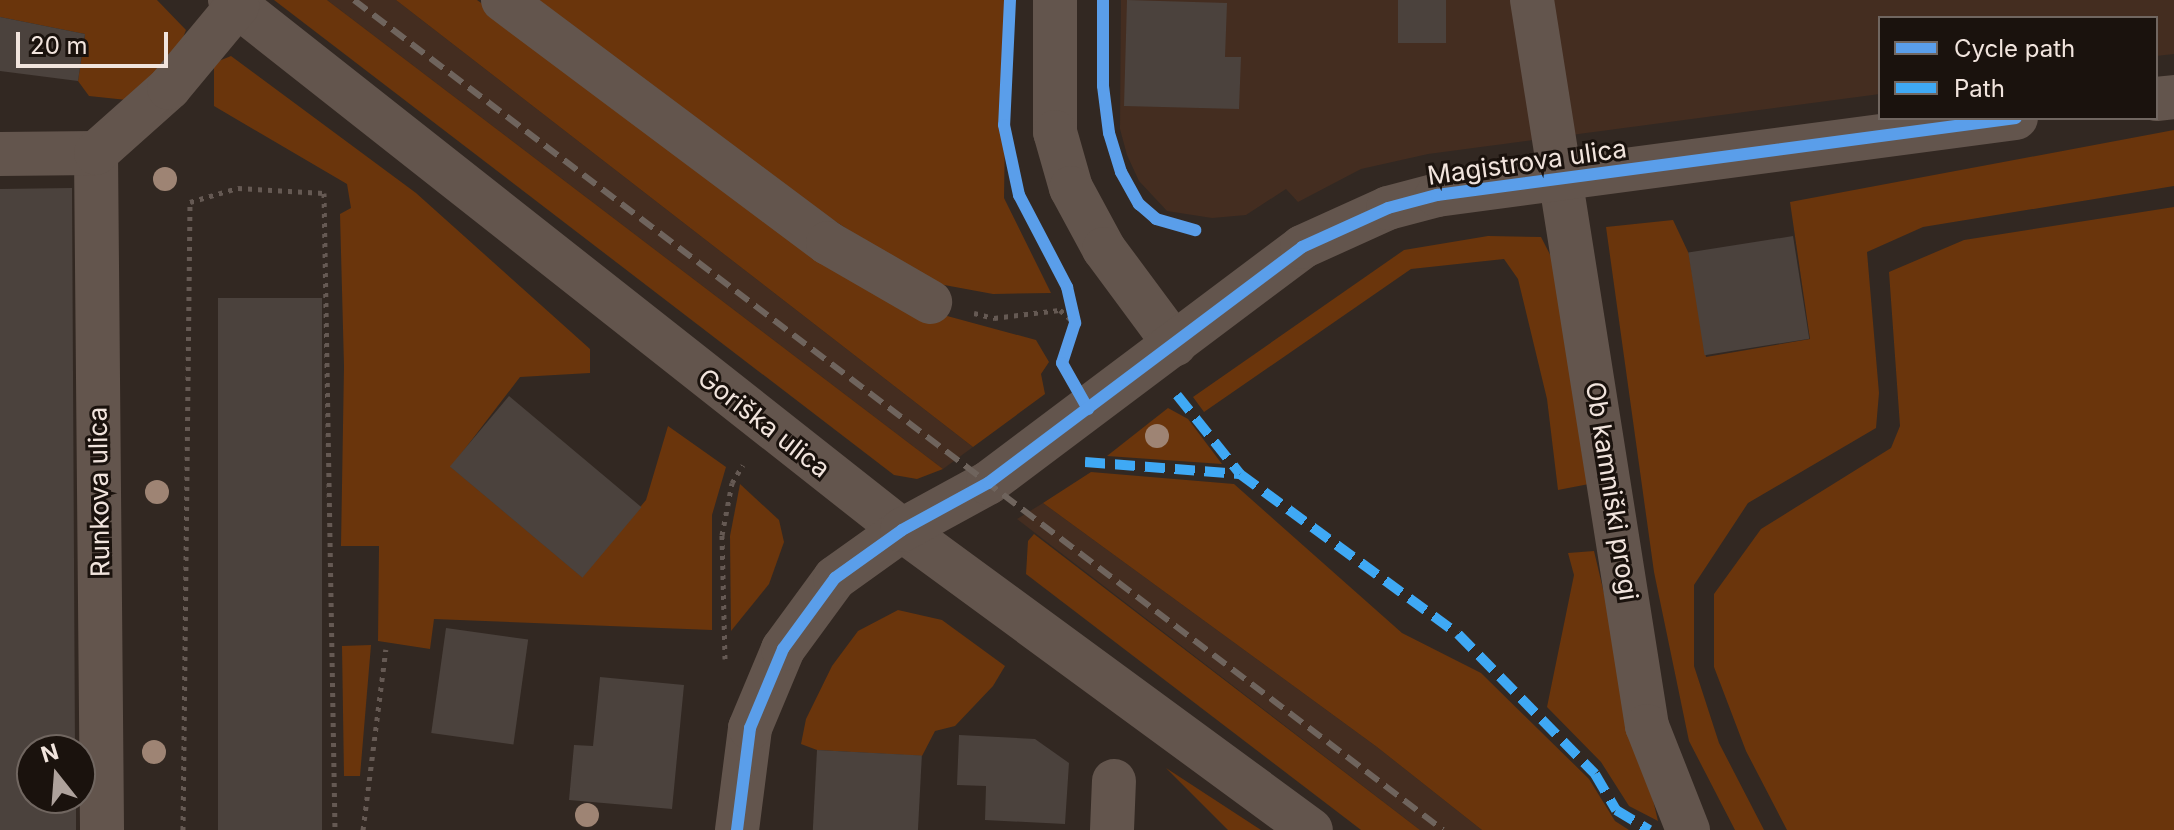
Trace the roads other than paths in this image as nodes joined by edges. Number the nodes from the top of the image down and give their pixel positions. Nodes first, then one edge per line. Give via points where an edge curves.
1 (503, 0) edge
2 (1055, 0) edge
3 (1532, 0) edge
4 (234, 3) edge
5 (1995, 120) edge
6 (96, 153) junction
7 (0, 154) edge
8 (1560, 162) junction
9 (930, 302) road end
10 (1175, 345) junction
11 (902, 530) junction
12 (1114, 781) dead end
13 (102, 830) edge
14 (737, 830) edge
15 (1112, 830) edge
16 (1311, 830) edge
17 (1688, 830) edge

1 - 9 street via 828,243
2 - 10 street via 1055,132 1071,188 1104,249
3 - 8 street, Magistrova ulica
4 - 6 street via 169,88
4 - 11 street, Goriška ulica
5 - 8 street, Magistrova ulica
6 - 7 street
6 - 13 street, Runkova ulica
8 - 10 street, Magistrova ulica via 1344,225 1302,247
8 - 17 street, Ob kamniški progi via 1647,726
10 - 11 street, Magistrova ulica via 988,483
11 - 14 street, Magistrova ulica via 835,578 783,649 750,728
11 - 16 street, Goriška ulica
12 - 15 street

